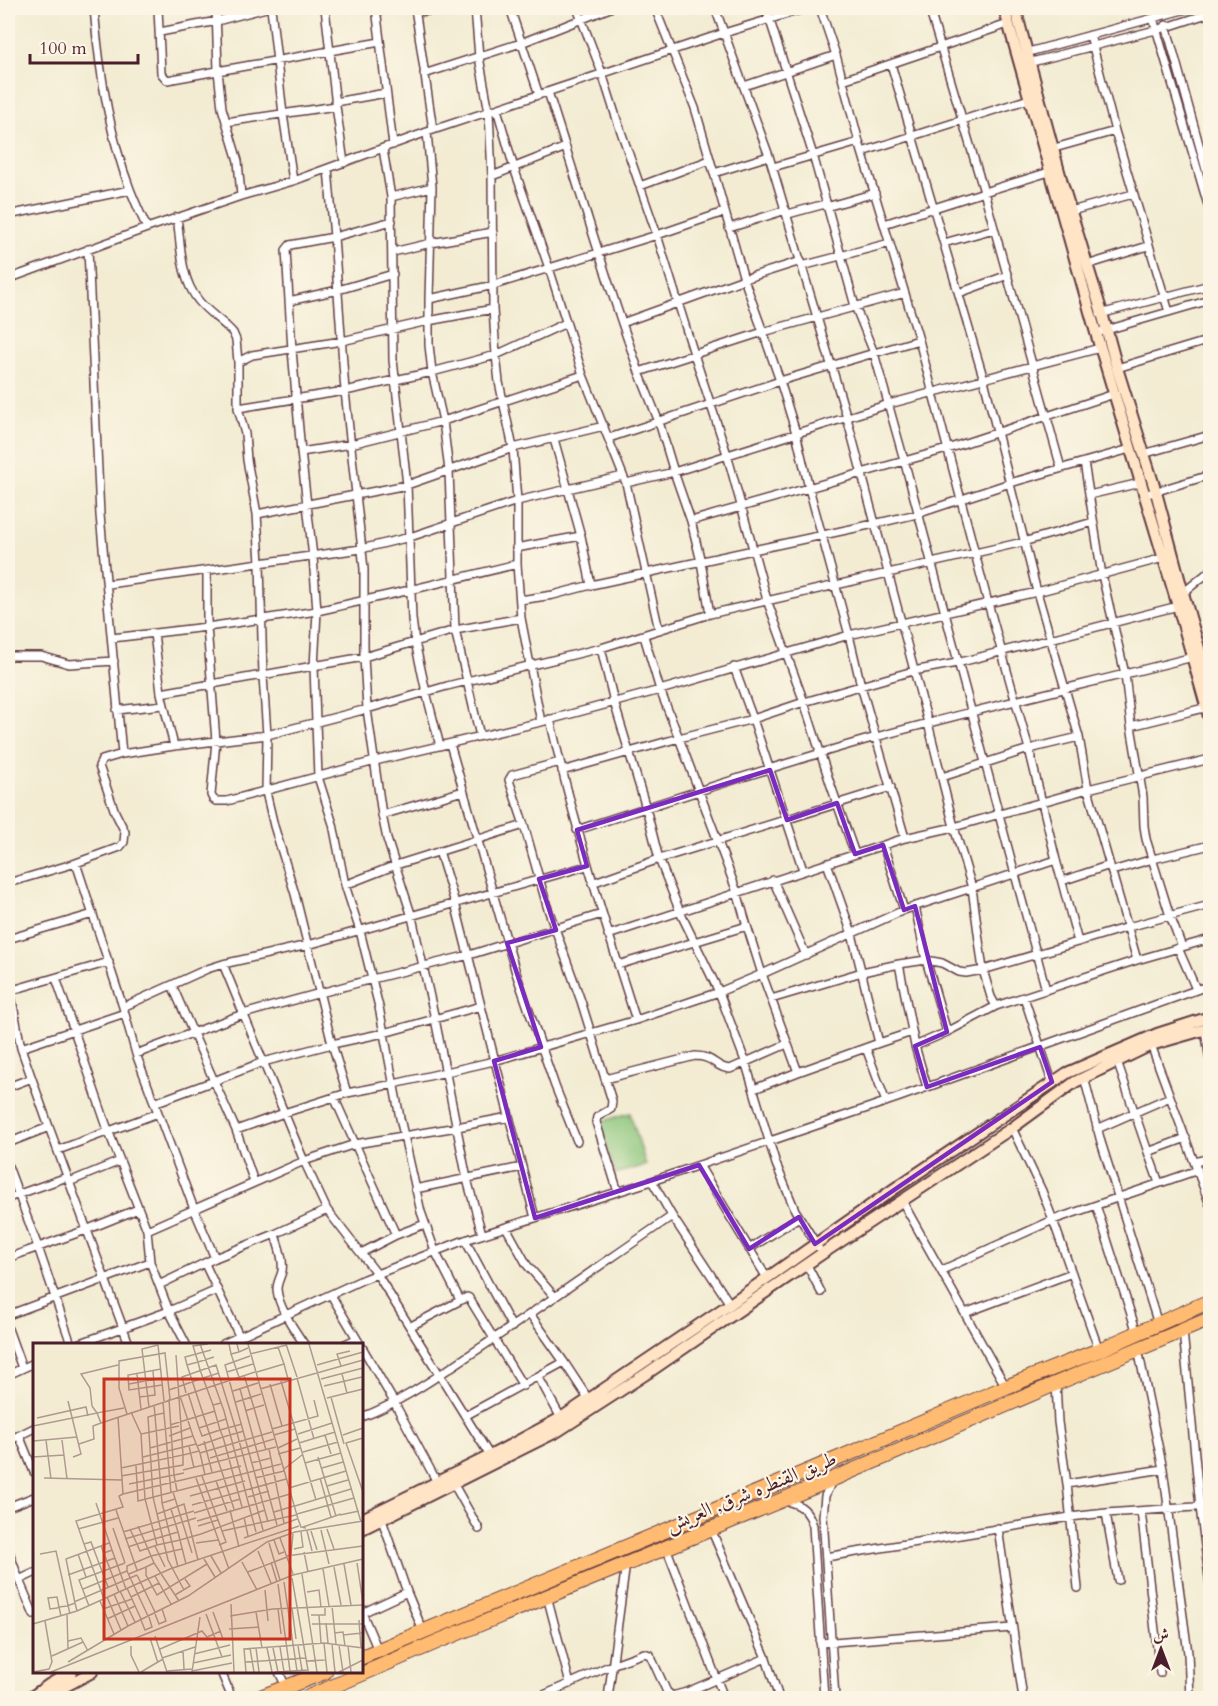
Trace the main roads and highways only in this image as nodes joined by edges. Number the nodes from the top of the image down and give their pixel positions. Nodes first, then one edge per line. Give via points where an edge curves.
1 (1004, 8) edge
2 (1016, 8) edge
3 (1024, 58) junction
4 (1049, 149) junction
5 (1101, 332) junction
6 (1210, 686) edge
7 (1210, 713) edge
8 (1210, 1009) edge
9 (1210, 1017) edge
10 (1208, 1029) edge
11 (1157, 1034) junction
12 (1210, 1301) edge
13 (1210, 1319) edge
14 (646, 1367) junction
15 (506, 1453) junction
16 (380, 1515) junction
17 (363, 1519) edge
18 (363, 1528) edge
19 (363, 1657) edge
20 (65, 1673) edge
21 (89, 1673) edge
22 (320, 1673) edge
23 (336, 1693) edge
24 (61, 1695) edge
25 (30, 1698) edge
26 (43, 1698) edge
27 (258, 1698) edge
28 (306, 1698) edge

1 - 3 main road
2 - 3 main road
3 - 4 main road
3 - 4 main road via 1029,99
4 - 5 main road via 1102,313
4 - 5 main road via 1049,172 1091,317
5 - 6 main road via 1117,368 1156,492
5 - 7 main road via 1100,348
8 - 11 main road
9 - 11 main road
10 - 14 main road via 1151,1045 1075,1082 807,1265
11 - 14 main road via 1052,1082 815,1244
12 - 19 highway, طريق القنطره شرق, العريش
13 - 23 highway, طريق القنطره شرق, العريش via 547,1596
14 - 15 main road
14 - 15 main road via 558,1431
15 - 16 main road via 453,1483
15 - 16 main road via 490,1456 437,1482
16 - 17 main road
16 - 18 main road
20 - 25 main road
21 - 24 main road
22 - 27 highway
23 - 28 highway, طريق القنطره شرق, العريش
24 - 26 main road

